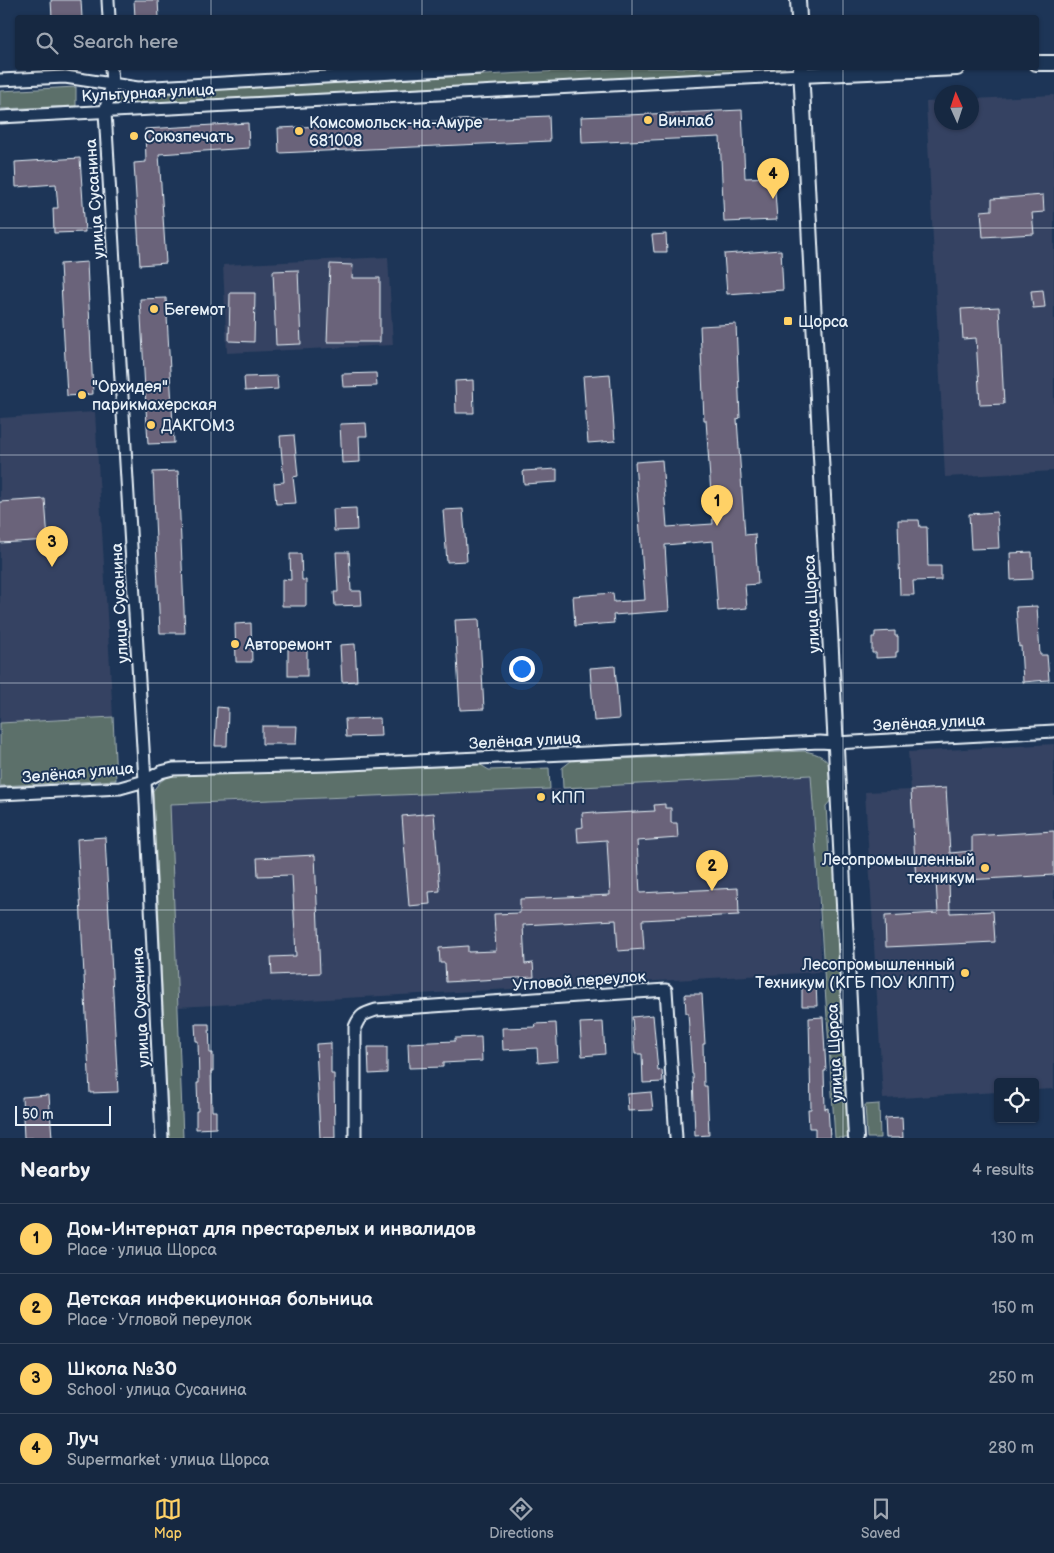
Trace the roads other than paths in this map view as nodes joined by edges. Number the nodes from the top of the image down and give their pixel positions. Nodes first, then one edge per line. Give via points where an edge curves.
1 (108, 0) edge
2 (798, 0) edge
3 (109, 15) edge
4 (799, 15) edge
5 (1054, 62) edge
6 (1039, 64) edge
7 (111, 70) edge
8 (446, 70) edge
9 (853, 70) edge
10 (801, 71) edge
11 (0, 80) edge
12 (112, 84) junction
13 (105, 112) junction
14 (0, 117) edge
15 (1054, 732) edge
16 (835, 743) junction
17 (145, 782) junction
18 (0, 794) edge
19 (162, 1138) edge
20 (355, 1138) edge
21 (676, 1138) edge
22 (856, 1138) edge

1 - 3 street
2 - 4 street
5 - 6 street
7 - 12 street, улица Сусанина
8 - 12 street, Культурная улица via 138,88
9 - 10 street, Культурная улица
10 - 13 street, Культурная улица
10 - 16 street, улица Щорса
11 - 12 street, Культурная улица via 65,77
12 - 13 street, улица Сусанина
13 - 14 street, Культурная улица
13 - 17 street, улица Сусанина
15 - 16 street, Зелёная улица
16 - 17 street, Зелёная улица via 174,769 161,772
16 - 22 street, улица Щорса
17 - 18 street, Зелёная улица via 120,788
17 - 19 street, улица Сусанина
20 - 21 street, Угловой переулок via 355,1027 359,1017 376,1010 666,990

